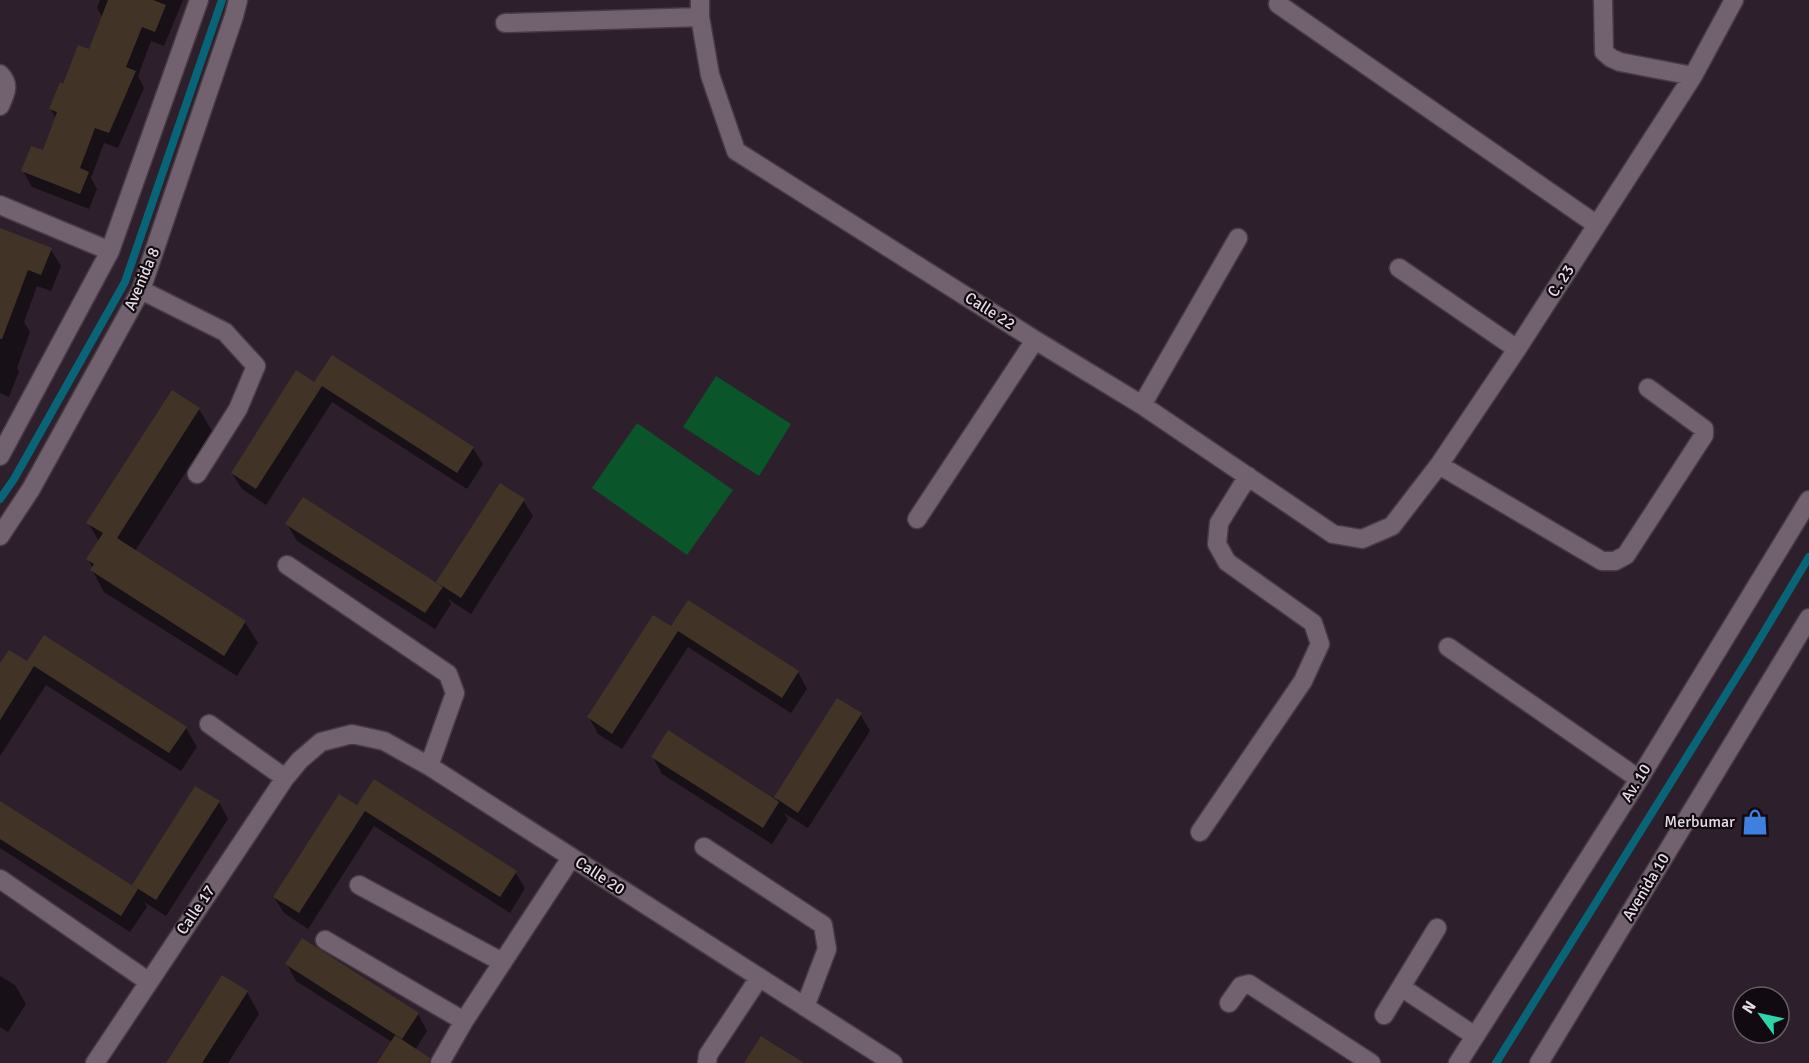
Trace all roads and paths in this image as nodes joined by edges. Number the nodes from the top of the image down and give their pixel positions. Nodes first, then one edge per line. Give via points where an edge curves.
1 (199, 0) edge
2 (238, 0) edge
3 (1603, 0) edge
4 (1734, 0) edge
5 (1278, 4) dead end
6 (700, 9) edge
7 (505, 23) dead end
8 (0, 74) edge
9 (1693, 76) junction
10 (0, 106) edge
11 (0, 205) edge
12 (1597, 225) junction
13 (1238, 238) dead end
14 (110, 251) junction
15 (1400, 268) dead end
16 (141, 290) junction
17 (1035, 340) junction
18 (1517, 349) junction
19 (1648, 388) dead end
20 (1142, 405) junction
21 (0, 456) edge
22 (1439, 465) junction
23 (197, 474) dead end
24 (1248, 476) junction
25 (1809, 500) edge
26 (917, 519) dead end
27 (0, 536) edge
28 (1362, 539) joint
29 (287, 565) dead end
30 (1809, 618) edge
31 (1448, 647) dead end
32 (209, 724) dead end
33 (300, 760) joint
34 (429, 766) junction
35 (285, 778) junction
36 (1639, 779) junction
37 (1200, 832) dead end
38 (704, 847) dead end
39 (571, 858) junction
40 (0, 879) edge
41 (359, 885) dead end
42 (1437, 928) dead end
43 (325, 940) dead end
44 (502, 962) junction
45 (759, 978) junction
46 (149, 982) junction
47 (1401, 987) junction
48 (1229, 1003) dead end
49 (805, 1007) junction
50 (1384, 1015) dead end
51 (464, 1021) junction
52 (1475, 1036) junction
53 (95, 1063) edge
54 (440, 1063) edge
55 (707, 1063) edge
56 (893, 1063) edge
57 (1371, 1063) edge
58 (1458, 1063) edge
59 (1539, 1063) edge

1 - 14 street
2 - 16 street, Avenida 8
3 - 9 street via 1604,52 1611,58
4 - 9 street, C. 23
5 - 12 street
6 - 7 street
6 - 17 street, Calle 22 via 710,75 736,151
8 - 10 street via 7,89
9 - 12 street, C. 23
11 - 14 street
12 - 18 street, C. 23
13 - 20 street
14 - 21 street
15 - 18 street
16 - 23 street via 225,332 256,366 238,409
16 - 27 street, Avenida 8 via 31,489
17 - 20 street, Calle 22
17 - 26 street
18 - 22 street, C. 23
19 - 22 street via 1704,429 1704,435 1626,555 1615,561 1602,561
20 - 24 street, Calle 22
22 - 28 street, C. 23 via 1392,526
24 - 28 street, Calle 22 via 1333,534
24 - 37 street via 1219,523 1217,544 1227,562 1313,623 1320,644 1303,681
25 - 36 street, Av. 10
29 - 34 street via 448,674 455,693
30 - 59 street, Avenida 10
31 - 36 street
32 - 35 street
33 - 34 street, Calle 20 via 321,742 352,734 384,741
33 - 35 street, Calle 17
34 - 39 street, Calle 20
35 - 46 street, Calle 17
36 - 52 street, Av. 10
38 - 49 street via 823,925 827,949
39 - 44 street
39 - 45 street, Calle 20
40 - 46 street
41 - 44 street
42 - 47 street
43 - 51 street
44 - 51 street
45 - 49 street, Calle 20
45 - 55 street via 708,1055
46 - 53 street, Calle 17
47 - 50 street
47 - 52 street
48 - 57 street via 1241,986 1249,984
49 - 56 street, Calle 20
51 - 54 street
52 - 58 street, Av. 10

